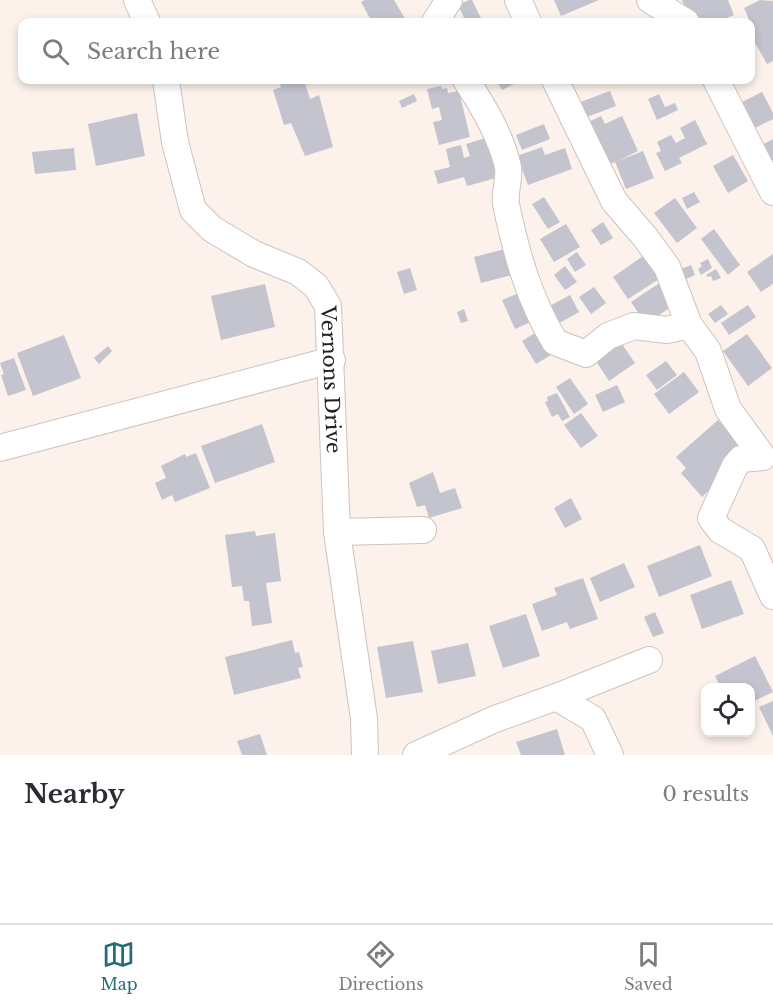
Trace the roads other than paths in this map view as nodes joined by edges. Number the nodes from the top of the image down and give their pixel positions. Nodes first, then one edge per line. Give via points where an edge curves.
1 (136, 0) edge
2 (449, 0) edge
3 (518, 0) edge
4 (650, 0) edge
5 (145, 18) edge
6 (438, 18) edge
7 (526, 18) edge
8 (679, 18) edge
9 (167, 84) edge
10 (468, 84) edge
11 (557, 84) edge
12 (718, 84) edge
13 (773, 192) edge
14 (689, 325) junction
15 (332, 360) junction
16 (0, 448) edge
17 (423, 530) dead end
18 (337, 532) junction
19 (773, 596) edge
20 (648, 660) dead end
21 (556, 697) junction
22 (365, 755) edge
23 (416, 755) edge
24 (610, 755) edge

1 - 5 street
2 - 6 street
3 - 7 street
4 - 8 street
9 - 15 street, Vernons Drive via 175,142 193,210 212,230 254,254 298,272 316,285 328,306
10 - 14 street via 494,129 508,168 506,201 518,258 527,290 555,342 586,354 608,336 634,326 667,330
11 - 14 street via 614,201 667,267
12 - 13 street
14 - 19 street via 708,351 728,409 763,457 741,459 735,466 711,518 720,530 752,549
15 - 16 street
15 - 18 street, Vernons Drive
17 - 18 street
18 - 22 street, Vernons Drive via 364,719
20 - 21 street
21 - 23 street via 495,719
21 - 24 street via 593,719

